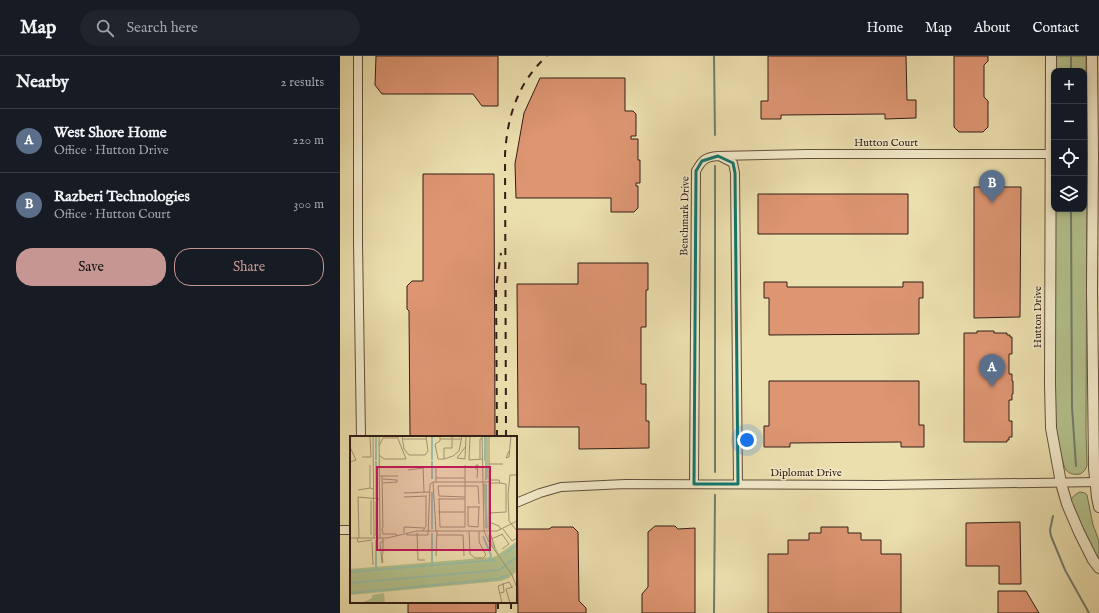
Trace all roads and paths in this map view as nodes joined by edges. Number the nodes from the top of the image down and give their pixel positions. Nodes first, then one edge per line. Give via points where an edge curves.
1 (358, 56) edge
2 (1051, 56) edge
3 (1092, 56) edge
4 (1053, 140) edge
5 (1051, 154) edge
6 (1089, 154) edge
7 (718, 156) junction
8 (1053, 176) edge
9 (361, 436) edge
10 (1097, 482) edge
11 (1061, 483) junction
12 (694, 484) junction
13 (738, 484) junction
14 (517, 503) edge
15 (1099, 507) edge
16 (1099, 568) edge

1 - 9 street
2 - 4 street, Hutton Drive
3 - 6 street
5 - 7 street, Hutton Court
6 - 10 street via 1094,468
7 - 12 street, Benchmark Drive via 711,156 702,161 696,171
7 - 13 street via 733,164 735,173
8 - 11 street, Hutton Drive via 1050,392 1052,428
10 - 11 street, Diplomat Drive
10 - 15 street
11 - 13 street, Diplomat Drive
11 - 16 street, Hutton Drive via 1079,532
12 - 13 street, Diplomat Drive
12 - 14 street, Diplomat Drive via 561,487

